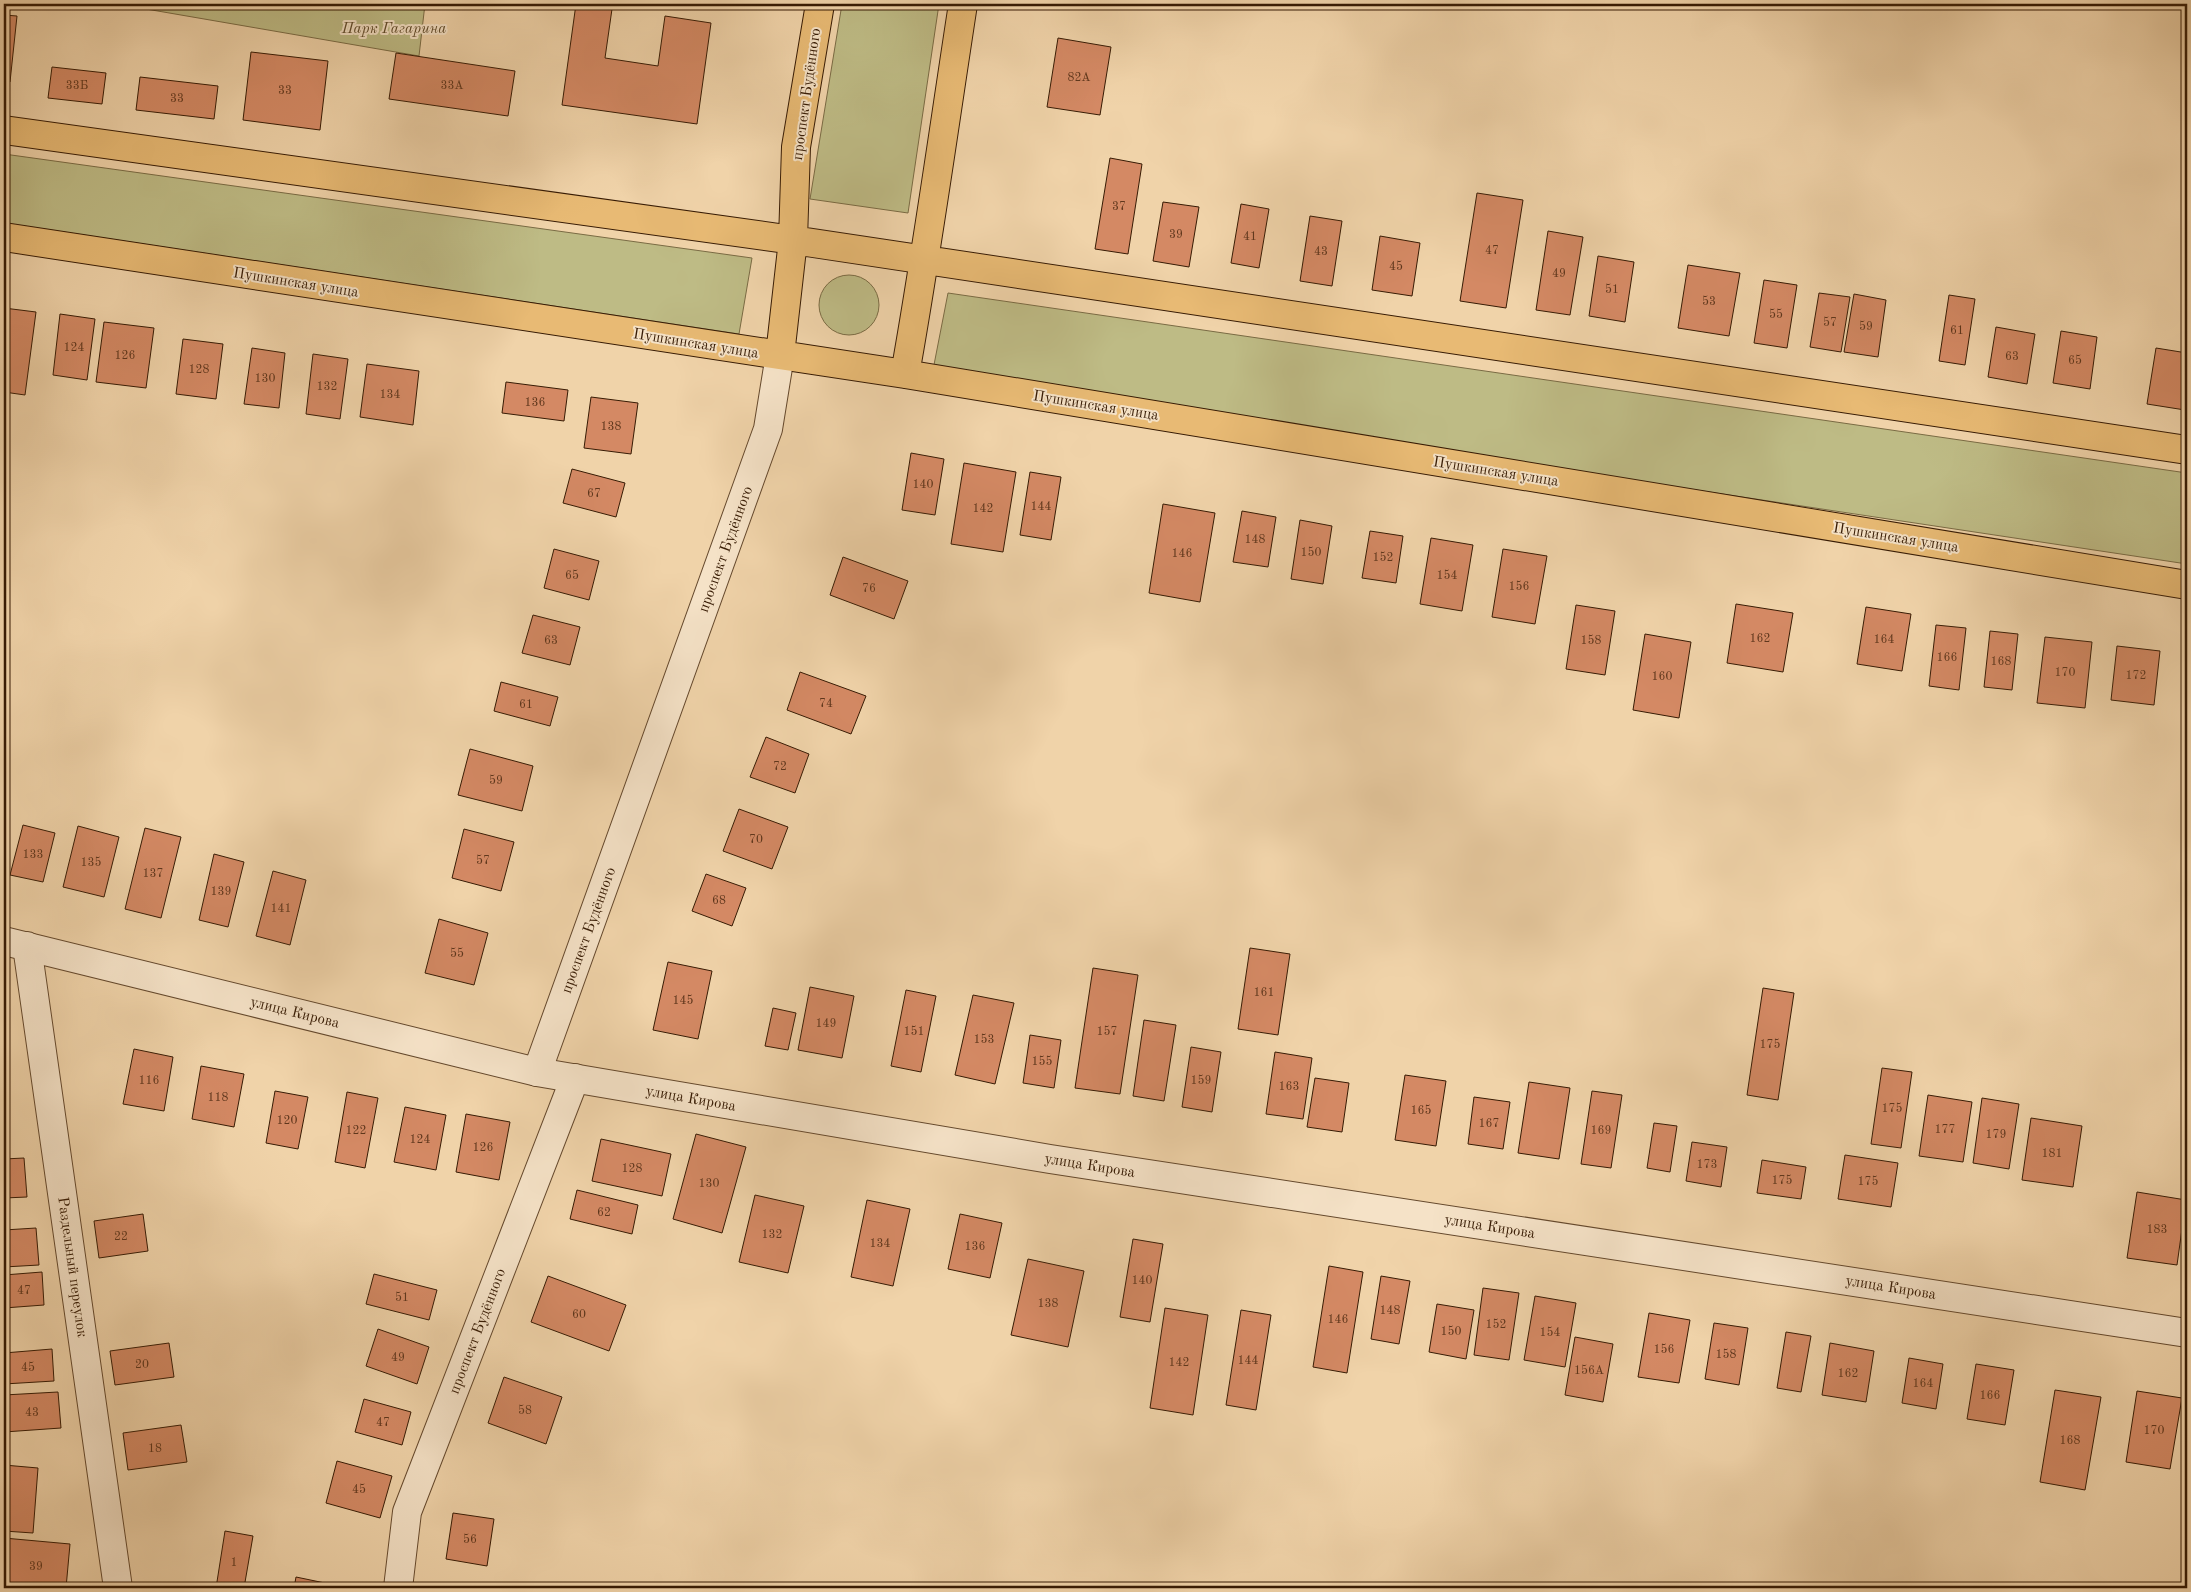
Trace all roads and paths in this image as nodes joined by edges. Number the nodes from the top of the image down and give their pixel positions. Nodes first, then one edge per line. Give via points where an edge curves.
1 (820, 4) edge
2 (963, 4) edge
3 (4, 130) edge
4 (4, 237) edge
5 (793, 240) junction
6 (926, 260) junction
7 (780, 355) junction
8 (905, 374) junction
9 (2187, 450) edge
10 (2187, 585) edge
11 (16, 944) edge
12 (537, 1072) junction
13 (575, 1078) junction
14 (2187, 1332) edge
15 (118, 1588) edge
16 (398, 1588) edge

1 - 5 main road, проспект Будённого via 796,147
2 - 6 main road
3 - 5 main road
4 - 7 main road, Пушкинская улица
5 - 6 main road
5 - 7 main road, проспект Будённого
6 - 8 main road
6 - 9 main road
7 - 8 main road, Пушкинская улица
7 - 12 street, проспект Будённого via 768,428
8 - 10 main road, Пушкинская улица
11 - 12 street, улица Кирова
11 - 15 street, Раздельный переулок
12 - 13 street, улица Кирова
13 - 14 street, улица Кирова via 1050,1159
13 - 16 street, проспект Будённого via 407,1512

